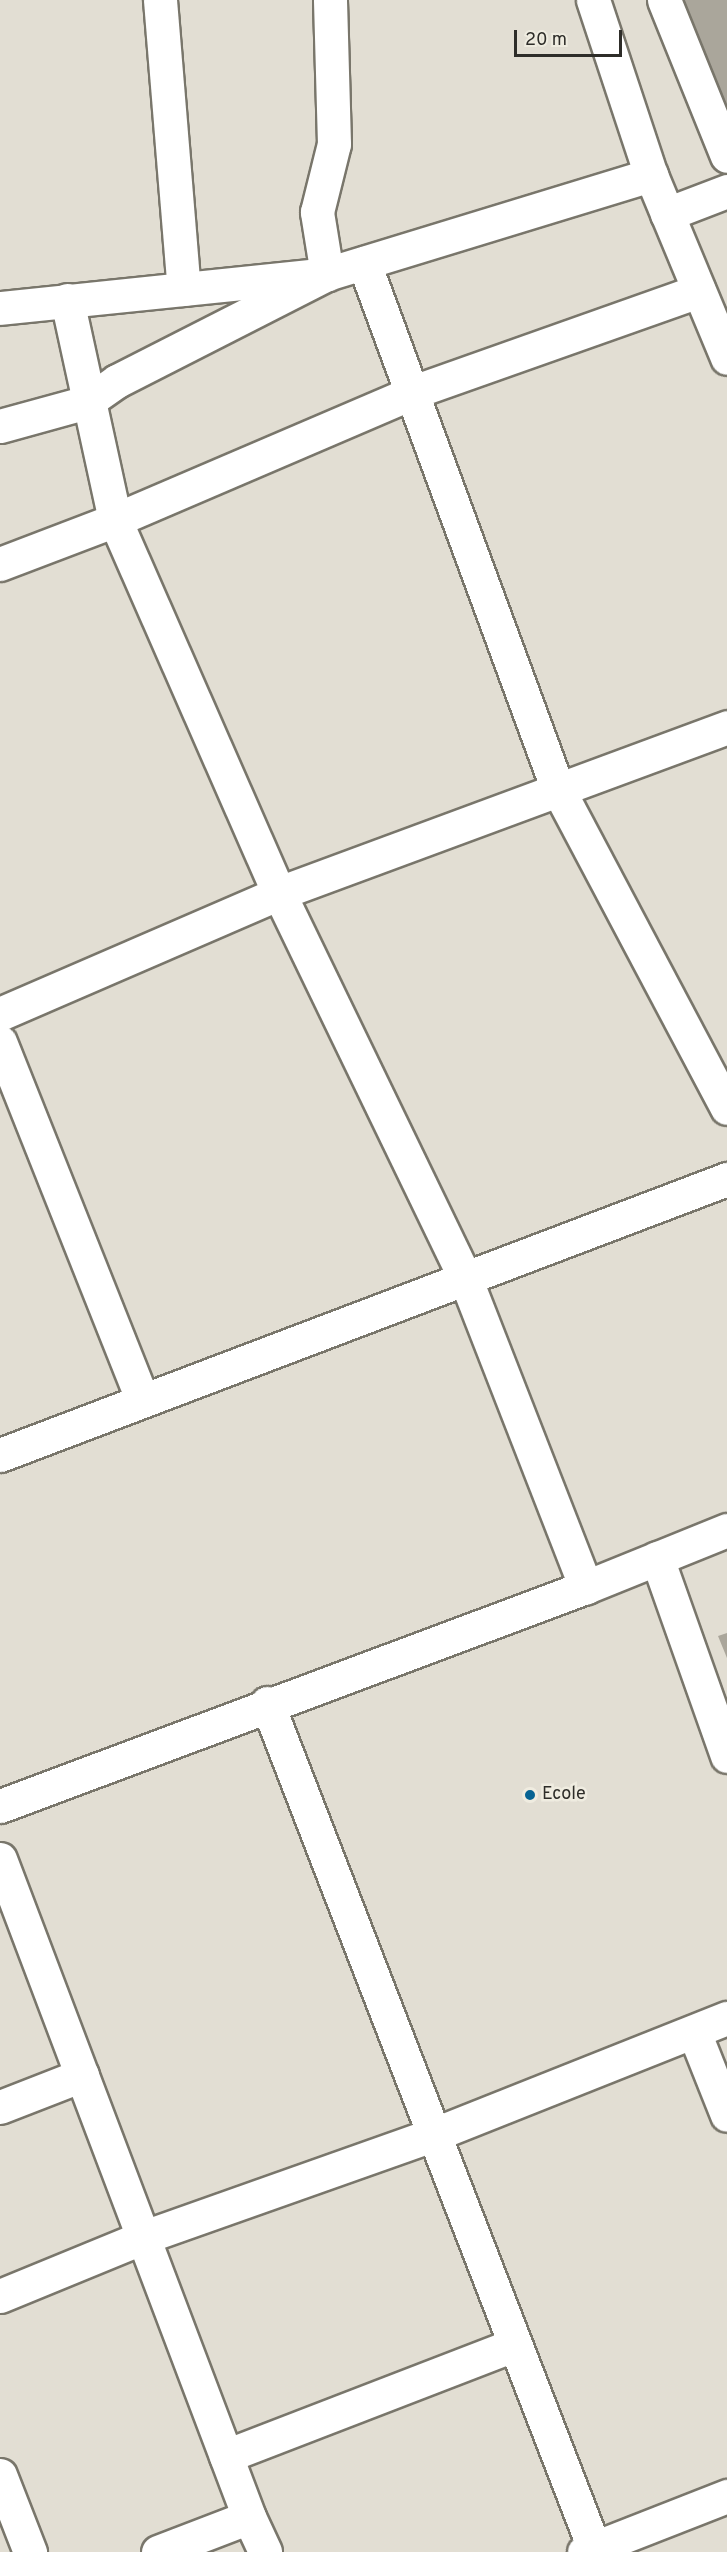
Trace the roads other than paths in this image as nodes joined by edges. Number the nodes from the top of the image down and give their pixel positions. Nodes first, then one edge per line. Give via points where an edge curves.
1 (160, 0) edge
2 (330, 0) edge
3 (593, 0) edge
4 (664, 0) edge
5 (727, 156) edge
6 (651, 175) junction
7 (727, 191) edge
8 (667, 214) junction
9 (364, 263) junction
10 (327, 274) junction
11 (184, 289) junction
12 (699, 291) junction
13 (67, 300) junction
14 (0, 308) edge
15 (727, 358) edge
16 (413, 392) junction
17 (87, 402) junction
18 (0, 426) edge
19 (116, 520) junction
20 (4, 555) edge
21 (727, 727) edge
22 (557, 787) junction
23 (279, 893) junction
24 (0, 1014) edge
25 (0, 1042) edge
26 (727, 1108) edge
27 (727, 1179) edge
28 (466, 1280) junction
29 (142, 1399) junction
30 (0, 1455) edge
31 (727, 1530) edge
32 (657, 1558) junction
33 (586, 1587) junction
34 (267, 1703) junction
35 (727, 1755) edge
36 (0, 1806) edge
37 (0, 1859) edge
38 (727, 2019) edge
39 (694, 2032) junction
40 (82, 2075) junction
41 (0, 2107) edge
42 (727, 2115) edge
43 (435, 2134) junction
44 (144, 2237) junction
45 (0, 2296) edge
46 (513, 2345) junction
47 (226, 2456) junction
48 (0, 2475) edge
49 (727, 2496) edge
50 (249, 2517) junction
51 (589, 2550) edge
52 (30, 2552) edge
53 (158, 2552) edge
54 (265, 2552) edge

1 - 11 street
2 - 10 street via 334,144 317,212
3 - 6 street
4 - 5 street
6 - 8 street
6 - 9 street
7 - 8 street
8 - 12 street
9 - 10 street
9 - 16 street
10 - 11 street
10 - 17 street via 117,381
11 - 13 street
12 - 15 street
12 - 16 street
13 - 14 street
13 - 17 street
16 - 19 street
16 - 22 street
17 - 18 street
17 - 19 street
19 - 20 street
19 - 23 street
21 - 22 street
22 - 23 street
22 - 26 street
23 - 24 street
23 - 28 street
25 - 29 street
27 - 28 street
28 - 29 street
28 - 33 street
29 - 30 street
31 - 32 street
32 - 33 street
32 - 35 street
33 - 34 street
34 - 36 street
34 - 43 street
37 - 40 street
38 - 39 street
39 - 42 street
39 - 43 street
40 - 41 street
40 - 44 street
43 - 44 street
43 - 46 street
44 - 45 street
44 - 47 street
46 - 47 street
46 - 51 street
47 - 50 street
48 - 52 street
49 - 51 street
50 - 53 street
50 - 54 street

